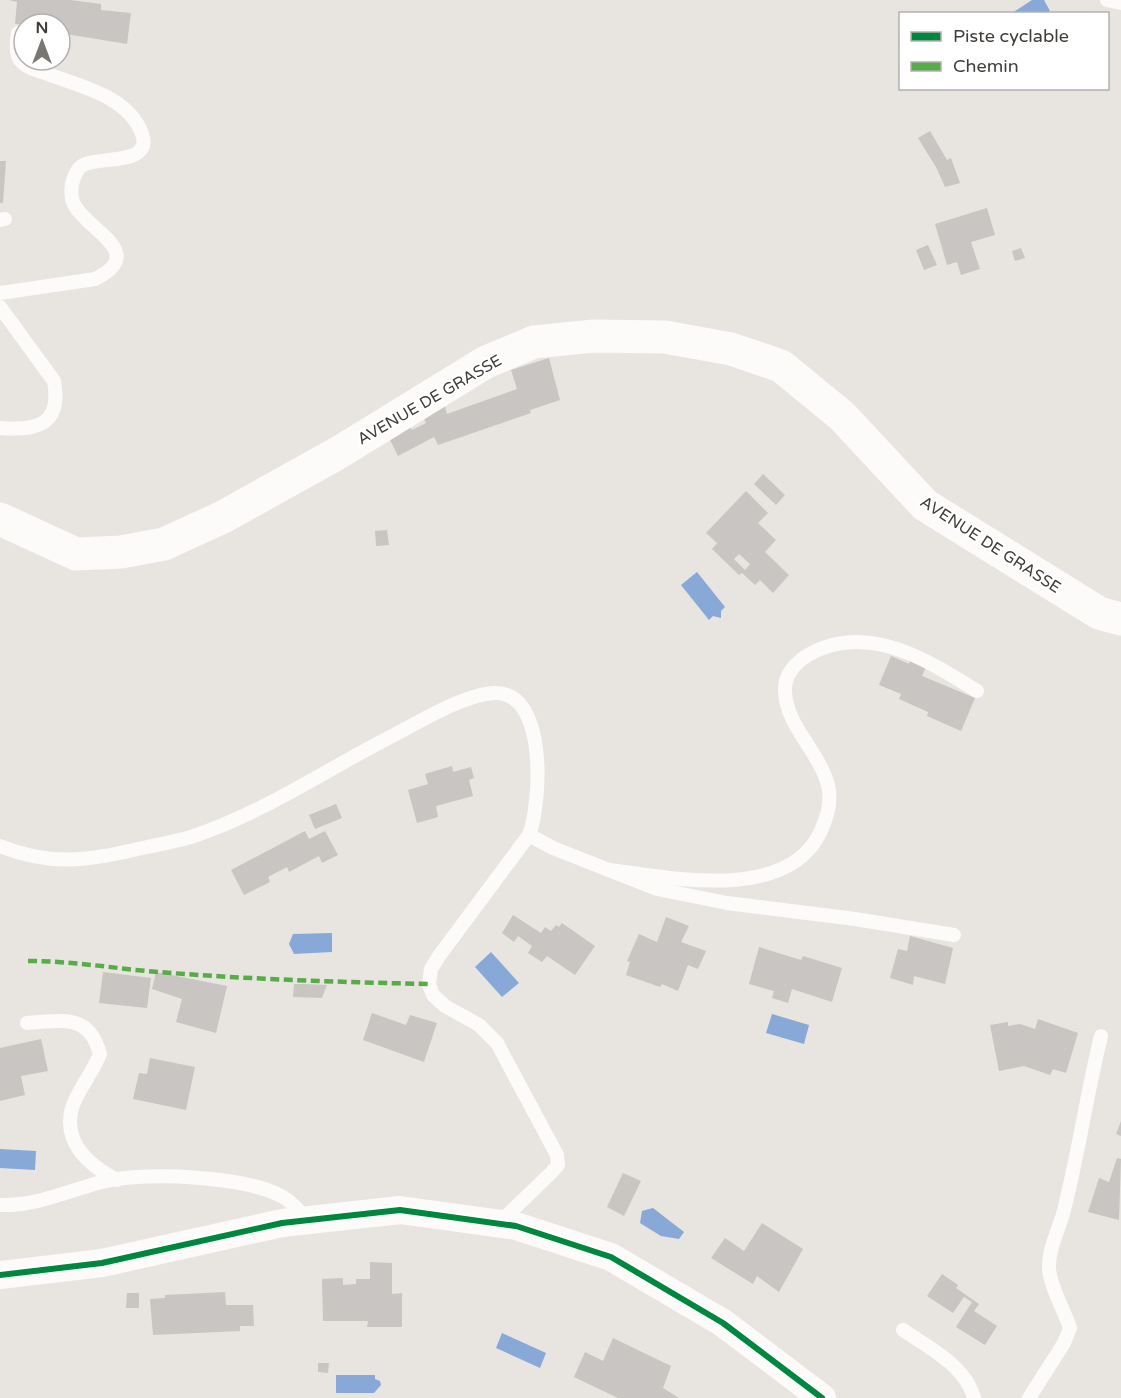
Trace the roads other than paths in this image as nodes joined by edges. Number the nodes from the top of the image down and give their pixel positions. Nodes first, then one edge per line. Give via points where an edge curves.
1 (1107, 0) edge
2 (1121, 3) edge
3 (41, 72) edge
4 (0, 292) edge
5 (0, 307) edge
6 (0, 428) edge
7 (0, 519) edge
8 (1121, 619) edge
9 (977, 691) dead end
10 (529, 835) junction
11 (0, 846) edge
12 (610, 870) junction
13 (954, 935) dead end
14 (27, 1023) dead end
15 (1101, 1036) dead end
16 (117, 1180) junction
17 (0, 1205) edge
18 (308, 1220) junction
19 (499, 1223) junction
20 (0, 1275) edge
21 (903, 1330) dead end
22 (822, 1398) edge
23 (974, 1398) edge
24 (1029, 1398) edge

1 - 2 lane
3 - 4 lane via 107,96 137,123 143,144 135,155 83,165 74,174 74,205 111,240 116,251 116,263 109,272 95,279
5 - 6 lane via 54,381 56,405 47,421 36,428
7 - 8 main road, AVENUE DE GRASSE via 76,554 121,552 164,544 223,517 338,453 486,362 534,342 594,336 665,337 731,349 781,366 842,416 925,505 1099,613
9 - 12 lane via 884,644 858,641 814,651 788,674 784,690 790,714 822,766 829,788 829,813 797,861 767,875 700,881
10 - 11 lane via 534,822 537,780 535,737 528,714 507,696 496,693 478,696 431,716 282,796 191,837 117,854 68,860 39,859
10 - 12 lane
10 - 19 lane via 439,956 431,969 429,984 433,995 445,1006 479,1025 497,1043 557,1155 558,1165
12 - 13 lane via 657,889 715,901
14 - 16 lane via 73,1021 86,1027 96,1039 100,1054 72,1106 71,1128 80,1152 100,1171
15 - 24 lane via 1065,1210 1049,1260 1049,1271 1070,1328
16 - 17 lane via 41,1202
16 - 18 lane via 187,1178 250,1184 285,1197
18 - 19 street via 400,1210
18 - 20 street via 102,1263
19 - 22 street via 611,1257 723,1323
21 - 23 lane via 944,1358 972,1390

